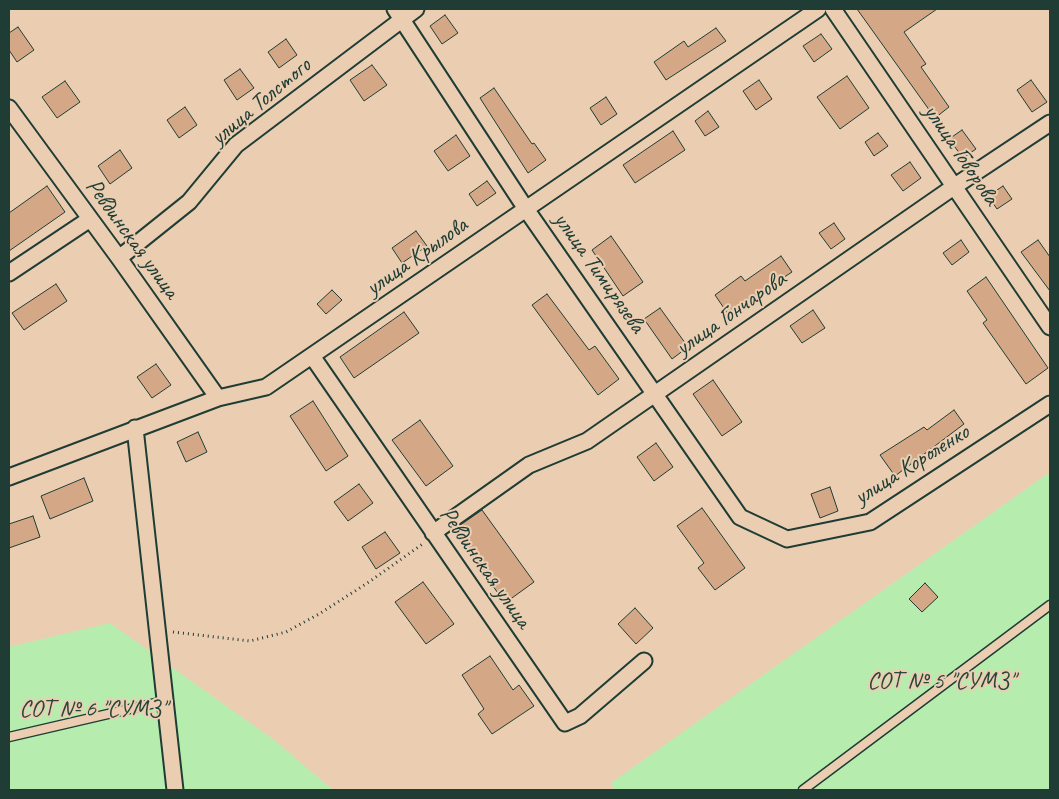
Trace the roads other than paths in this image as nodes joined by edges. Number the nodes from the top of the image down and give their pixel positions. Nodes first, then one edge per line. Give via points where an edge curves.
1 (416, 9) edge
2 (818, 9) edge
3 (833, 9) edge
4 (398, 14) edge
5 (9, 108) edge
6 (1050, 123) edge
7 (955, 186) junction
8 (526, 209) junction
9 (90, 219) junction
10 (119, 258) junction
11 (9, 273) edge
12 (1050, 327) edge
13 (312, 356) junction
14 (656, 394) junction
15 (218, 398) junction
16 (1050, 404) edge
17 (135, 428) junction
18 (9, 477) edge
19 (433, 534) junction
20 (787, 539) joint
21 (1050, 606) edge
22 (644, 661) dead end
23 (164, 701) junction
24 (9, 737) edge
25 (175, 790) edge
26 (803, 790) edge

1 - 4 street, улица Толстого
2 - 8 street, улица Крылова
3 - 7 street, улица Говорова
4 - 8 street, улица Тимирязева
4 - 10 street, улица Толстого via 236,145 189,202
5 - 9 street, Ревдинская улица
6 - 7 street, улица Гончарова
7 - 12 street, улица Говорова
7 - 14 street, улица Гончарова
8 - 13 street, улица Крылова
8 - 14 street, улица Тимирязева
9 - 10 street, Ревдинская улица
9 - 11 street
10 - 15 street, Ревдинская улица
13 - 15 street, улица Крылова via 266,388
13 - 19 street, Ревдинская улица
14 - 19 street, улица Гончарова via 586,441 529,465
14 - 20 street, улица Тимирязева via 740,517
15 - 17 street, улица Крылова
16 - 20 street, улица Короленко via 870,522
17 - 18 street, улица Крылова
17 - 23 street
19 - 22 street, Ревдинская улица via 565,723 580,716
21 - 26 lane
23 - 24 lane
23 - 25 street

